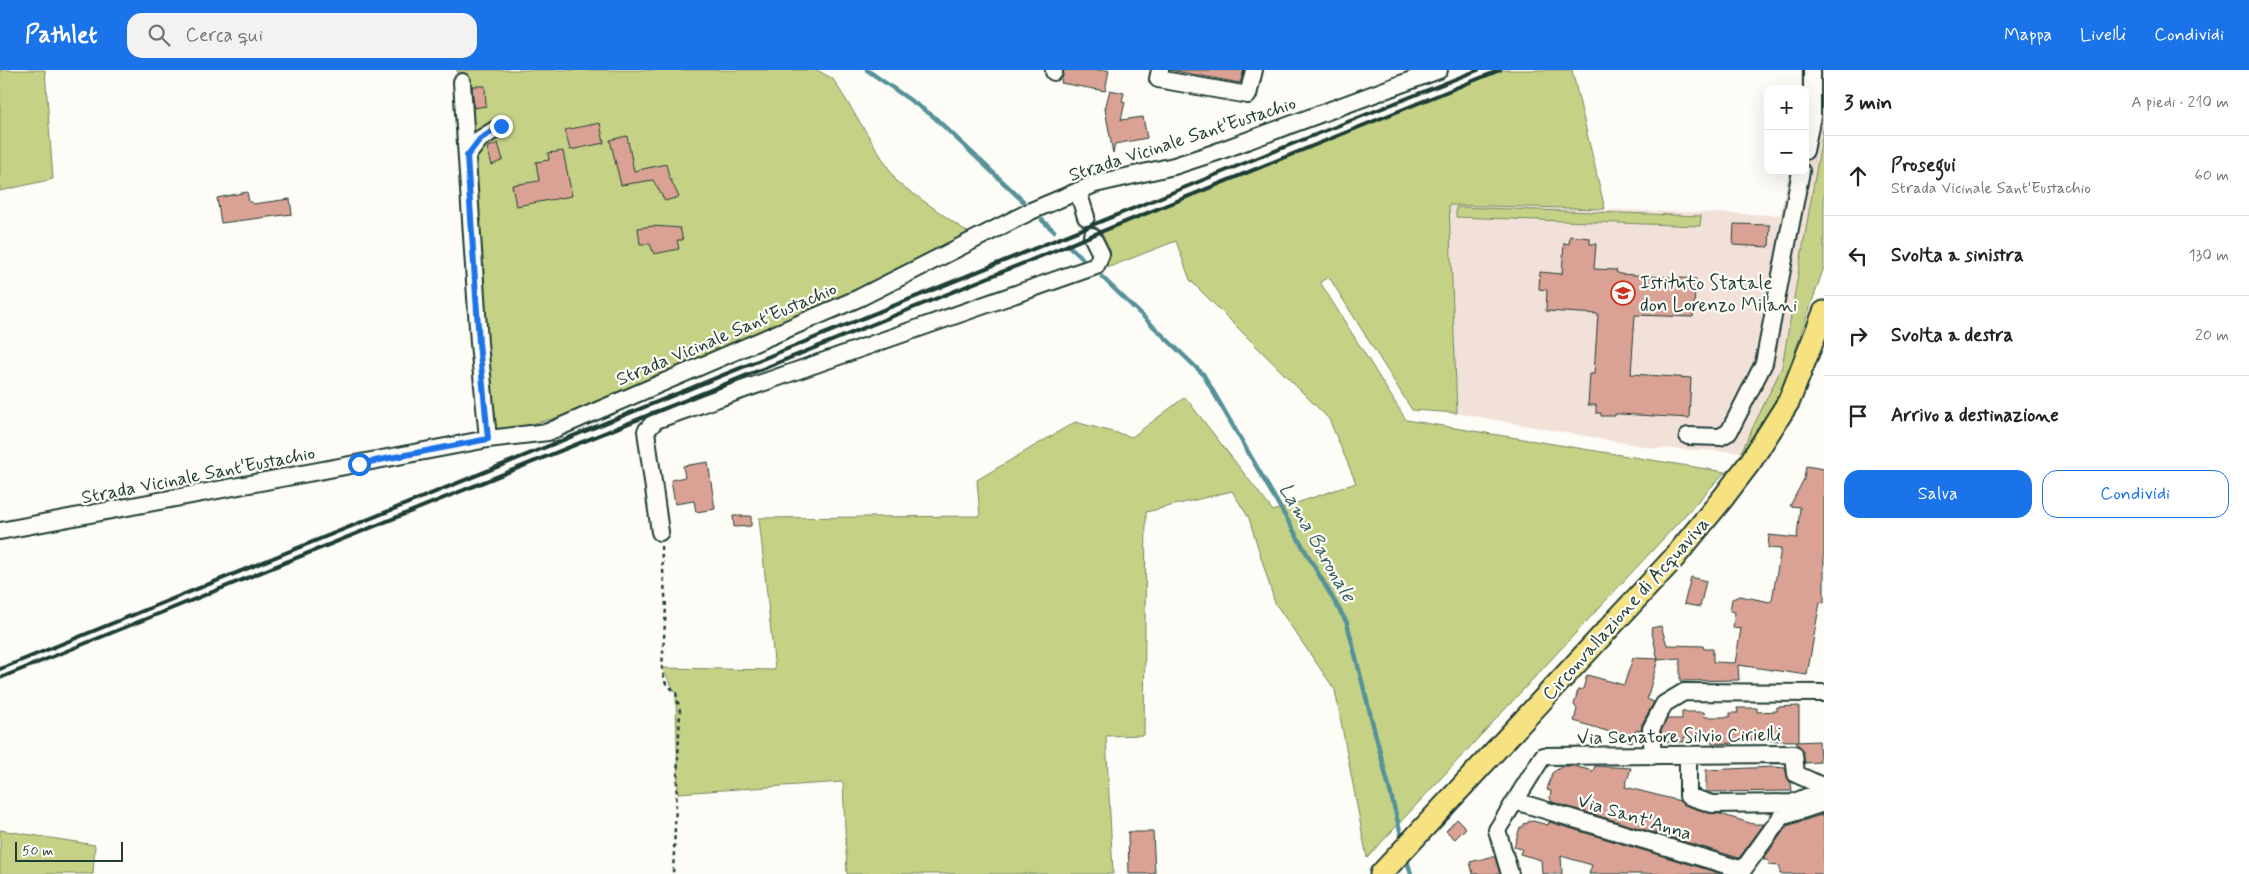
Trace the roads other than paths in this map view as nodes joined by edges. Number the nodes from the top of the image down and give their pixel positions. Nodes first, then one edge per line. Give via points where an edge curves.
1 (1254, 70) edge
2 (1439, 70) edge
3 (1812, 70) edge
4 (1159, 74) edge
5 (462, 82) dead end
6 (501, 126) dead end
7 (1809, 131) edge
8 (467, 156) junction
9 (1800, 175) edge
10 (1078, 191) junction
11 (1086, 217) dead end
12 (1092, 236) dead end
13 (1824, 312) edge
14 (1688, 436) dead end
15 (488, 439) junction
16 (0, 531) edge
17 (660, 532) road end
18 (1824, 693) edge
19 (1653, 756) junction
20 (1688, 756) junction
21 (1824, 788) edge
22 (1515, 801) junction
23 (1824, 803) edge
24 (1741, 872) edge
25 (1381, 874) edge
26 (1510, 874) edge

1 - 4 street via 1248,95
2 - 10 street, Strada Vicinale Sant'Eustachio via 1214,153
3 - 7 street
5 - 8 street
6 - 8 street via 480,139
8 - 15 street
9 - 14 street via 1764,363 1729,432 1720,437
10 - 11 street
10 - 15 street, Strada Vicinale Sant'Eustachio via 859,298 548,432
12 - 17 street via 1101,254 1096,266 656,420 646,431
13 - 25 main road, Circonvallazione di Acquaviva via 1789,401 1723,498 1673,560
15 - 16 street, Strada Vicinale Sant'Eustachio
18 - 19 street via 1684,692 1664,704 1651,730
19 - 20 street, Via Senatore Silvio Cirielli
19 - 22 street, Via Senatore Silvio Cirielli via 1544,756
20 - 21 street, Via Senatore Silvio Cirielli via 1794,754 1796,774
20 - 21 street via 1688,796 1712,804 1792,803
22 - 24 street, Via Sant'Anna
22 - 26 street via 1497,830
23 - 24 street via 1781,817

